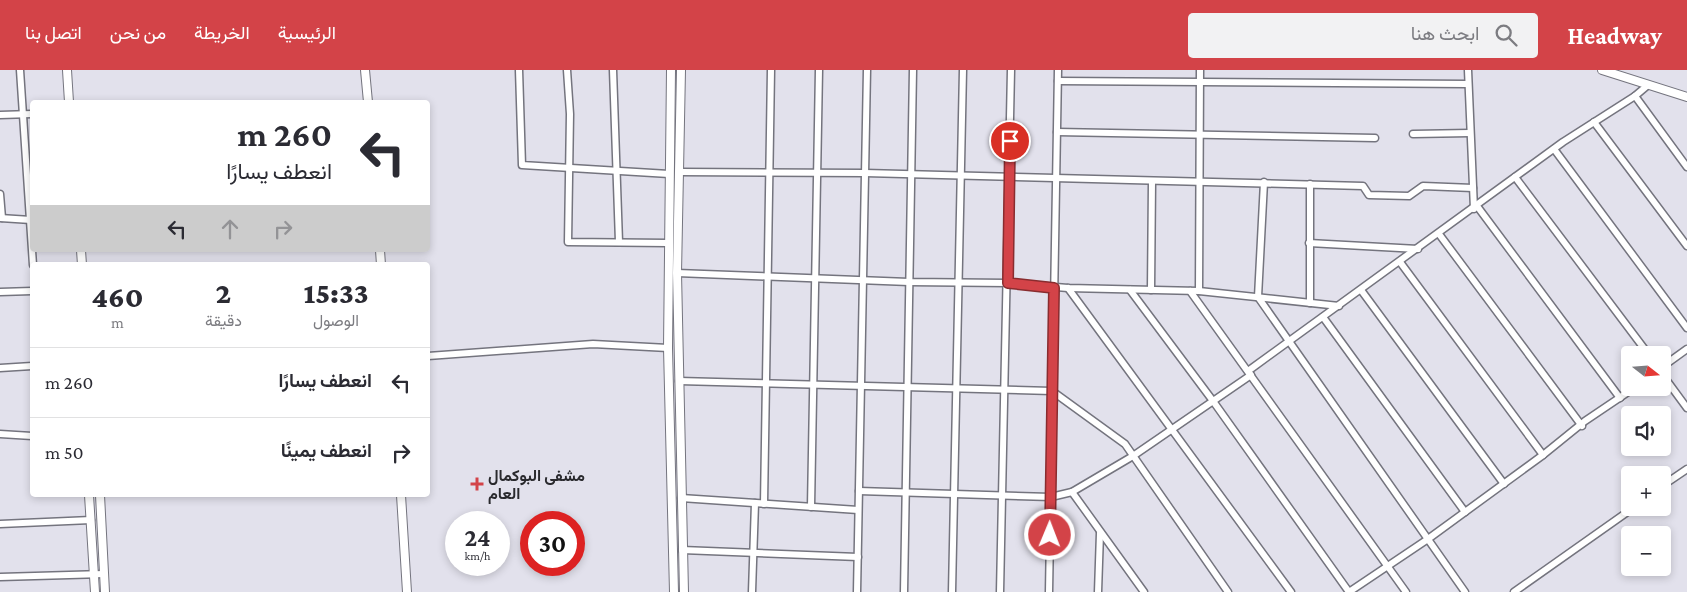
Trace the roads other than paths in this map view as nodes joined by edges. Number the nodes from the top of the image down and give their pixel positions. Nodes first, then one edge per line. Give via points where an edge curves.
1 (20, 70) edge
2 (67, 70) edge
3 (365, 70) edge
4 (519, 70) edge
5 (567, 70) edge
6 (613, 70) edge
7 (672, 70) edge
8 (681, 70) edge
9 (772, 70) edge
10 (819, 70) edge
11 (867, 70) edge
12 (913, 70) edge
13 (963, 70) edge
14 (1011, 70) edge
15 (1058, 70) edge
16 (1200, 70) edge
17 (1468, 70) edge
18 (1602, 70) edge
19 (1058, 81) junction
20 (1200, 83) junction
21 (1467, 84) junction
22 (1648, 85) junction
23 (1635, 96) junction
24 (1687, 97) edge
25 (69, 100) edge
26 (368, 100) edge
27 (23, 114) junction
28 (30, 114) edge
29 (0, 115) edge
30 (1594, 122) junction
31 (1057, 132) junction
32 (1470, 133) junction
33 (1413, 134) dead end
34 (1200, 135) junction
35 (1375, 138) dead end
36 (1554, 149) junction
37 (1687, 167) edge
38 (570, 168) junction
39 (617, 171) junction
40 (680, 172) junction
41 (770, 172) junction
42 (817, 172) junction
43 (865, 173) junction
44 (669, 174) junction
45 (911, 174) junction
46 (960, 175) junction
47 (1009, 176) junction
48 (1056, 177) junction
49 (1515, 177) junction
50 (1200, 181) junction
51 (1152, 182) junction
52 (1264, 182) junction
53 (1310, 184) junction
54 (1473, 188) junction
55 (0, 194) edge
56 (30, 207) edge
57 (1476, 207) junction
58 (1, 218) edge
59 (30, 220) edge
60 (1438, 234) junction
61 (619, 242) junction
62 (668, 243) junction
63 (1309, 243) junction
64 (1687, 246) edge
65 (1418, 249) junction
66 (1400, 262) junction
67 (677, 273) junction
68 (768, 276) junction
69 (815, 278) junction
70 (863, 280) junction
71 (909, 282) junction
72 (958, 282) junction
73 (1008, 283) junction
74 (1054, 288) junction
75 (1068, 288) junction
76 (1130, 290) junction
77 (1151, 290) junction
78 (1361, 290) junction
79 (30, 291) edge
80 (1190, 291) junction
81 (1198, 291) junction
82 (0, 292) edge
83 (1258, 297) junction
84 (1310, 302) junction
85 (1339, 306) junction
86 (1323, 317) junction
87 (1687, 328) edge
88 (1289, 342) junction
89 (1641, 346) edge
90 (668, 348) junction
91 (1687, 349) edge
92 (430, 356) edge
93 (1671, 361) edge
94 (30, 366) edge
95 (0, 368) edge
96 (1249, 373) junction
97 (679, 381) junction
98 (766, 383) junction
99 (813, 385) junction
100 (861, 386) junction
101 (1671, 386) edge
102 (907, 387) junction
103 (956, 388) junction
104 (1005, 390) junction
105 (1052, 391) junction
106 (1623, 396) edge
107 (1620, 398) junction
108 (1213, 401) junction
109 (1687, 408) edge
110 (1582, 426) junction
111 (1171, 429) junction
112 (0, 434) edge
113 (30, 436) edge
114 (1543, 455) junction
115 (1133, 456) junction
116 (1687, 469) edge
117 (1671, 480) edge
118 (1504, 484) junction
119 (859, 492) junction
120 (1072, 492) junction
121 (905, 493) junction
122 (1002, 494) junction
123 (954, 495) junction
124 (89, 497) edge
125 (100, 497) edge
126 (400, 497) edge
127 (1051, 497) junction
128 (681, 498) junction
129 (755, 503) junction
130 (764, 504) junction
131 (811, 507) junction
132 (858, 510) junction
133 (1465, 512) junction
134 (1622, 516) edge
135 (91, 520) junction
136 (0, 524) edge
137 (1100, 534) junction
138 (1428, 540) junction
139 (682, 550) junction
140 (753, 552) junction
141 (858, 557) junction
142 (1388, 566) junction
143 (104, 574) junction
144 (94, 575) junction
145 (0, 577) edge
146 (95, 592) edge
147 (105, 592) edge
148 (407, 592) edge
149 (674, 592) edge
150 (684, 592) edge
151 (752, 592) edge
152 (857, 592) edge
153 (904, 592) edge
154 (952, 592) edge
155 (1000, 592) edge
156 (1049, 592) edge
157 (1098, 592) edge
158 (1144, 592) edge
159 (1228, 592) edge
160 (1290, 592) edge
161 (1406, 592) edge
162 (1465, 592) edge
163 (1514, 592) edge

1 - 27 street
2 - 25 street
3 - 26 street
4 - 38 street via 522,165
5 - 38 street
6 - 39 street
7 - 44 street
8 - 40 street
9 - 41 street
10 - 42 street
11 - 43 street
12 - 45 street
13 - 46 street
14 - 47 street
15 - 19 street
16 - 20 street
17 - 21 street
18 - 22 street
19 - 20 street
19 - 31 street
20 - 21 street
20 - 34 street
21 - 32 street
22 - 23 street
22 - 24 street
23 - 30 street
23 - 37 street
27 - 28 street
27 - 29 street
27 - 56 street
30 - 36 street
30 - 64 street
31 - 34 street
31 - 48 street
32 - 33 street
32 - 54 street
34 - 35 street
34 - 50 street
36 - 49 street
36 - 87 street
38 - 39 street
38 - 61 street via 568,242
39 - 44 street
39 - 61 street
40 - 41 street
40 - 67 street
41 - 42 street
41 - 68 street
42 - 43 street
42 - 69 street
43 - 45 street
43 - 70 street
44 - 62 street
45 - 46 street
45 - 71 street
46 - 47 street
46 - 72 street
47 - 48 street
47 - 73 street
48 - 51 street
48 - 74 street
49 - 57 street
49 - 89 street
50 - 51 street
50 - 52 street
50 - 81 street
51 - 77 street
52 - 53 street
52 - 83 street
53 - 54 street via 1363,186 1369,194 1408,196 1423,186
53 - 63 street
54 - 57 street
55 - 58 street
57 - 60 street
57 - 107 street
58 - 59 street
60 - 65 street
60 - 110 street
61 - 62 street
62 - 90 street
63 - 65 street
63 - 84 street
65 - 66 street
66 - 78 street
66 - 114 street
67 - 68 street
67 - 97 street
68 - 69 street
68 - 98 street
69 - 70 street
69 - 99 street
70 - 71 street
70 - 100 street
71 - 72 street
71 - 102 street
72 - 73 street
72 - 103 street
73 - 74 street
73 - 104 street
74 - 75 street
74 - 105 street
75 - 76 street
75 - 111 street
76 - 77 street
76 - 108 street
77 - 80 street
78 - 85 street
78 - 118 street
79 - 82 street
80 - 81 street
80 - 96 street
81 - 83 street
83 - 84 street
83 - 88 street
84 - 85 street
85 - 86 street
86 - 88 street
86 - 133 street
88 - 96 street
88 - 138 street
90 - 92 street via 593,344
90 - 149 street
91 - 93 street
94 - 95 street
96 - 108 street
96 - 142 street
97 - 98 street
97 - 128 street
98 - 99 street
98 - 130 street
99 - 100 street
99 - 131 street
100 - 102 street
100 - 119 street
101 - 109 street
102 - 103 street
102 - 121 street
103 - 104 street
103 - 123 street
104 - 105 street
104 - 122 street
105 - 115 street via 1125,444
105 - 127 street
106 - 107 street
107 - 110 street
108 - 111 street
108 - 142 street via 1349,592
110 - 114 street
111 - 115 street
111 - 160 street
112 - 113 street
114 - 118 street
115 - 120 street
115 - 159 street
116 - 117 street
118 - 133 street
119 - 121 street
119 - 132 street
120 - 127 street
120 - 137 street
121 - 123 street
121 - 153 street
122 - 123 street
122 - 127 street
122 - 155 street
123 - 154 street
124 - 135 street
125 - 143 street
126 - 148 street
127 - 156 street
128 - 129 street
128 - 139 street
129 - 130 street
129 - 140 street
130 - 131 street
131 - 132 street
132 - 141 street
133 - 138 street
134 - 163 street
135 - 136 street
135 - 144 street
137 - 157 street
137 - 158 street
138 - 142 street
138 - 162 street
139 - 140 street
139 - 150 street
140 - 141 street
140 - 151 street
141 - 152 street
142 - 161 street
143 - 144 street
143 - 147 street
144 - 145 street
144 - 146 street

